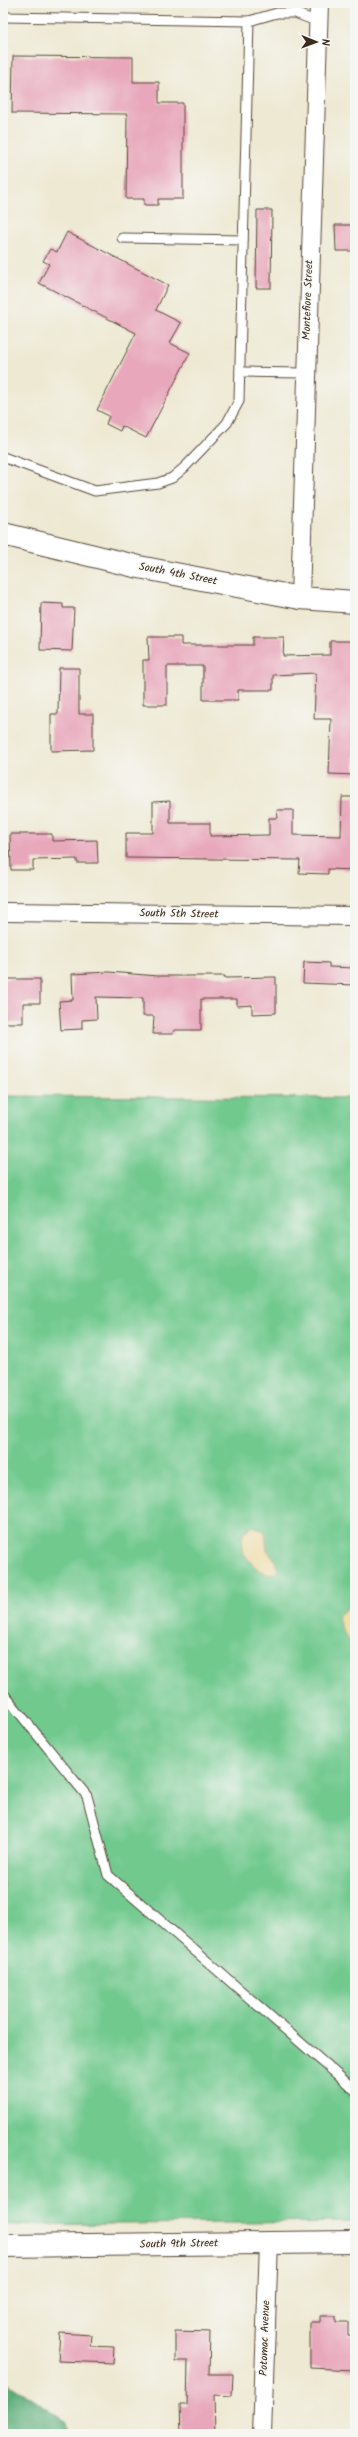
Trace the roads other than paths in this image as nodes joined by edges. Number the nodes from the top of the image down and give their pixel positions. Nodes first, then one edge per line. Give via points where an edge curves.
1 (319, 3) edge
2 (3, 17) edge
3 (249, 21) junction
4 (318, 22) junction
5 (122, 238) dead end
6 (243, 240) junction
7 (240, 372) junction
8 (305, 373) junction
9 (3, 457) edge
10 (3, 534) edge
11 (300, 598) junction
12 (355, 602) edge
13 (3, 912) edge
14 (355, 916) edge
15 (3, 1693) edge
16 (355, 2090) edge
17 (355, 2242) edge
18 (269, 2243) junction
19 (3, 2246) edge
20 (262, 2434) edge

1 - 4 street, Montefiore Street
2 - 3 lane
3 - 4 lane via 277,13 295,13
3 - 6 lane
4 - 8 street, Montefiore Street
5 - 6 lane
6 - 7 lane
7 - 8 lane
7 - 9 lane via 238,402 227,422 185,467 172,478 158,484 95,491
8 - 11 street, Montefiore Street
10 - 11 main road, South 4th Street via 139,567
11 - 12 main road, South 4th Street
13 - 14 street, South 5th Street
15 - 16 lane via 87,1796 108,1875
17 - 18 main road, South 9th Street
18 - 19 main road, South 9th Street
18 - 20 street, Potomac Avenue

